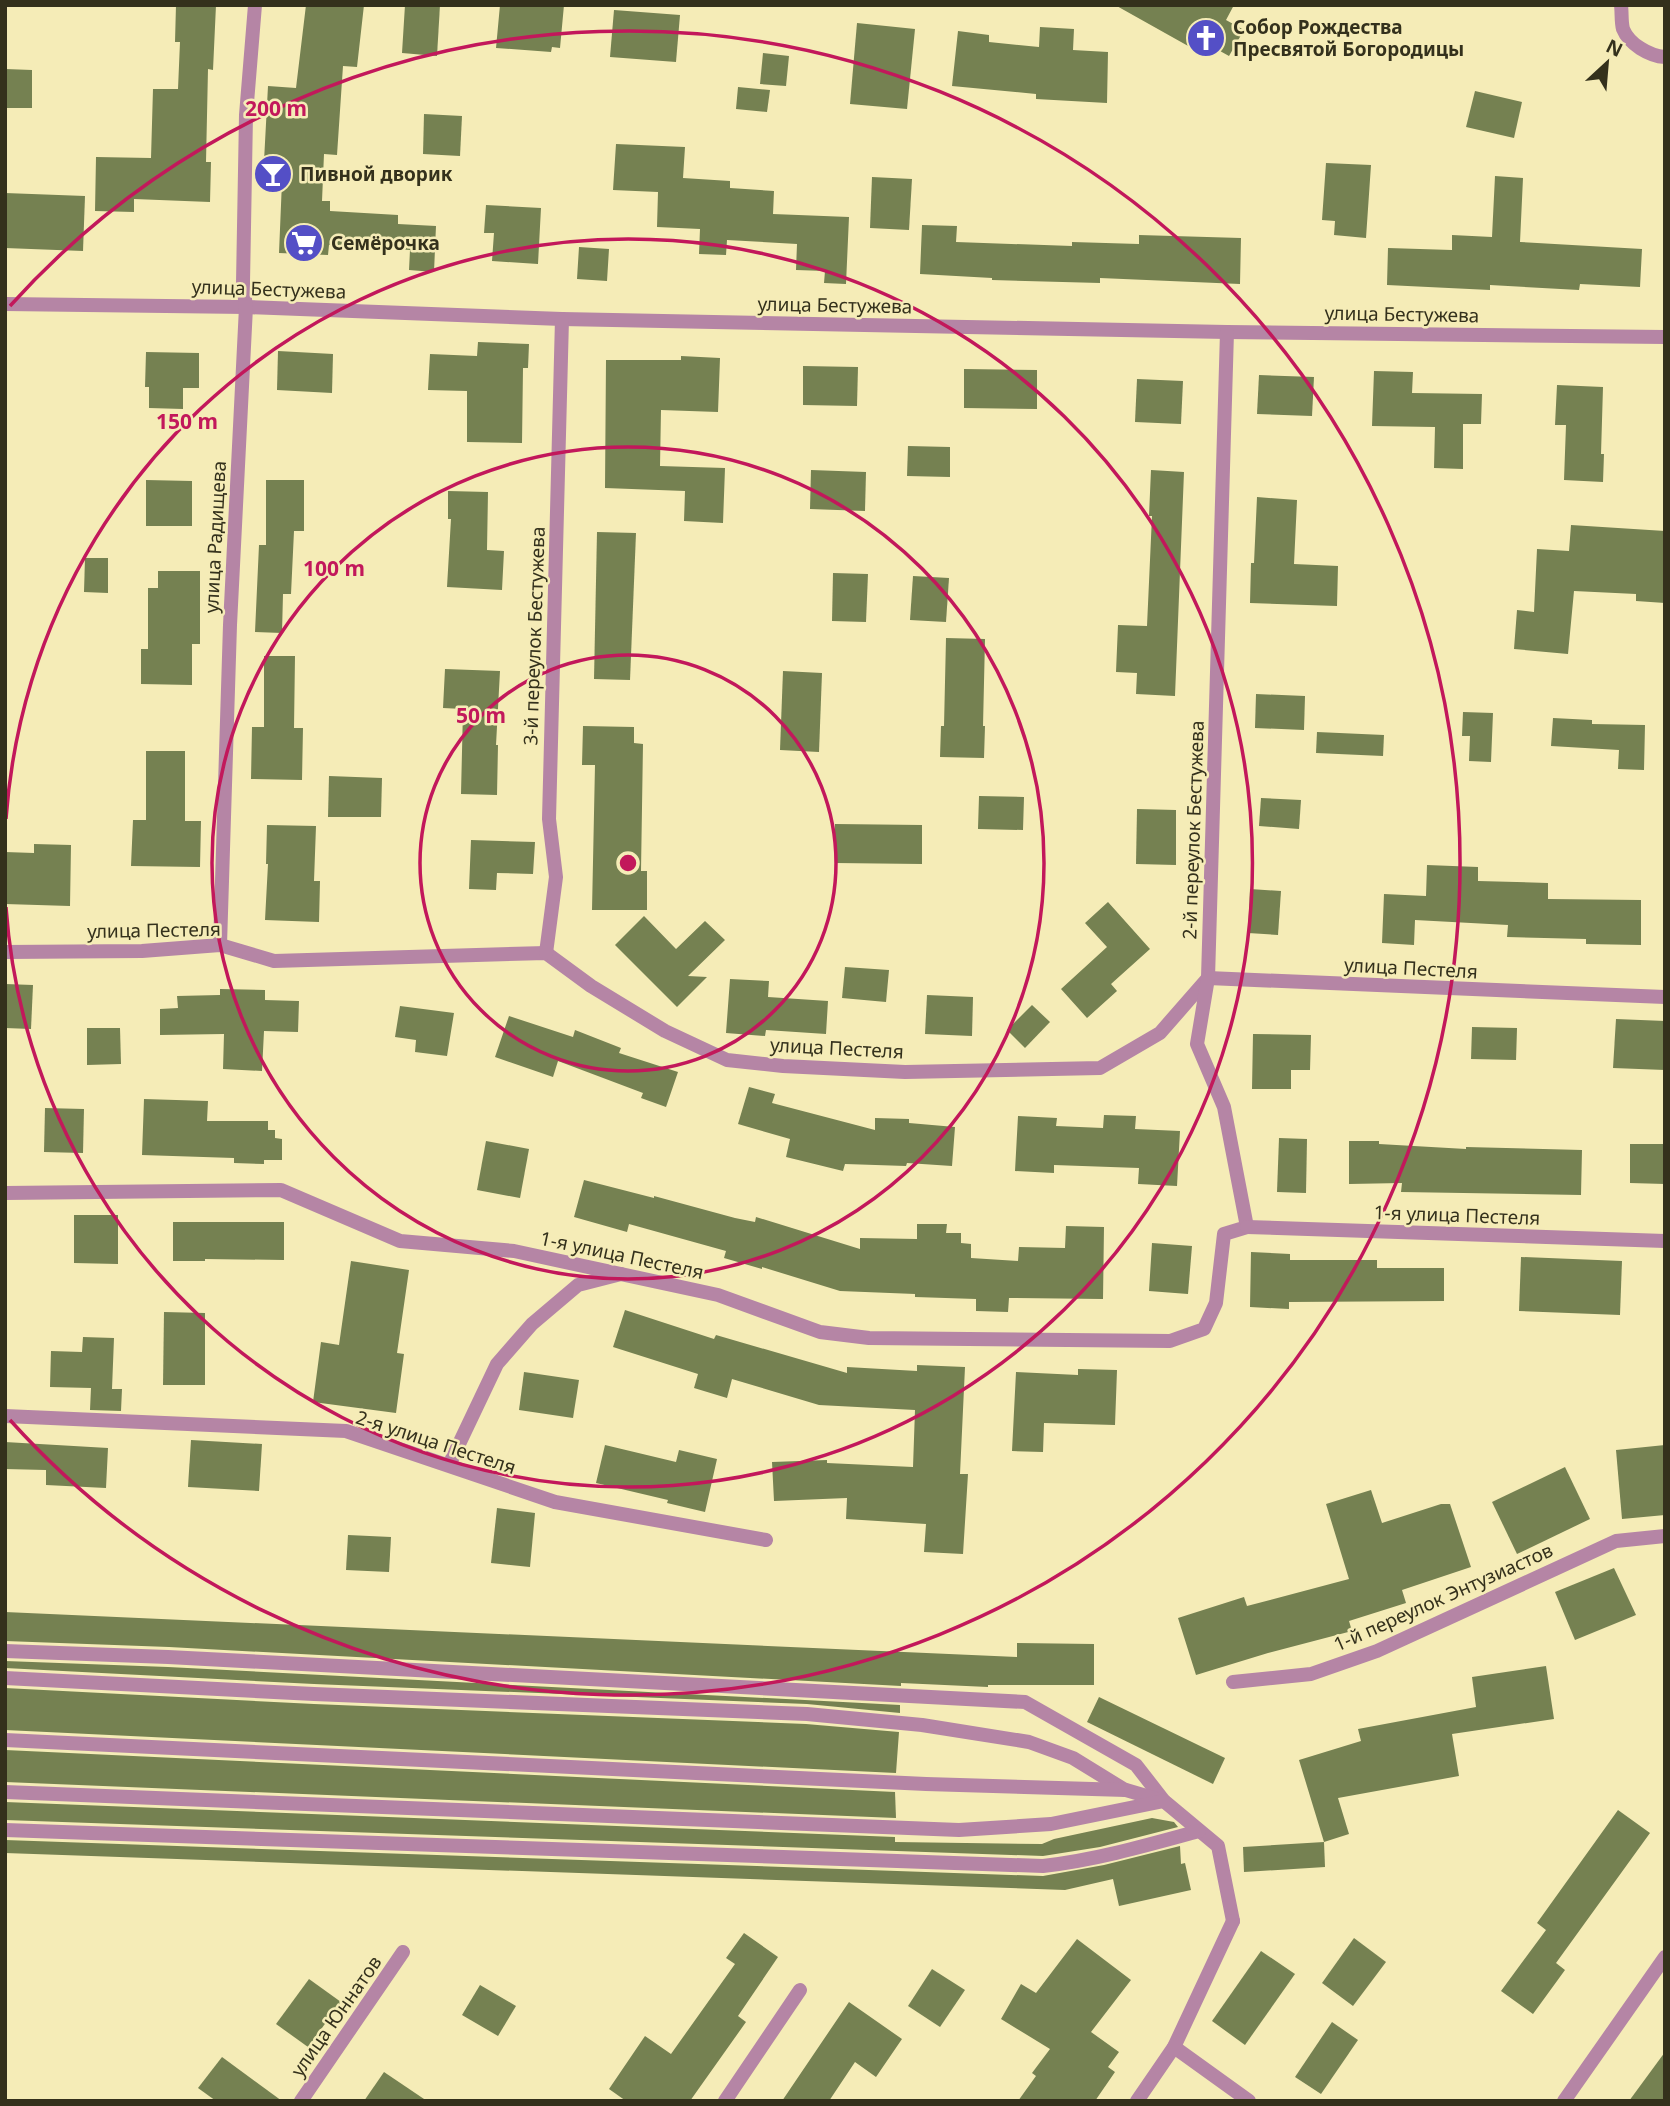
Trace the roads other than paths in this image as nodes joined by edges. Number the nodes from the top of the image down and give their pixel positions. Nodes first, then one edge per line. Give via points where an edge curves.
1 (255, 5) edge
2 (1620, 6) edge
3 (1665, 57) edge
4 (5, 303) edge
5 (246, 307) junction
6 (562, 319) junction
7 (1227, 332) junction
8 (1665, 337) edge
9 (220, 945) junction
10 (5, 952) edge
11 (546, 953) junction
12 (1208, 978) junction
13 (1665, 997) edge
14 (5, 1193) edge
15 (1247, 1227) junction
16 (1665, 1241) edge
17 (621, 1274) junction
18 (5, 1416) edge
19 (449, 1465) junction
20 (1665, 1536) edge
21 (766, 1540) dead end
22 (5, 1651) edge
23 (5, 1678) edge
24 (1233, 1682) dead end
25 (5, 1740) edge
26 (1126, 1790) junction
27 (5, 1792) edge
28 (1164, 1801) junction
29 (5, 1830) edge
30 (1199, 1831) junction
31 (403, 1952) dead end
32 (1665, 1957) edge
33 (800, 1990) dead end
34 (1174, 2047) junction
35 (301, 2101) edge
36 (724, 2101) edge
37 (1137, 2101) edge
38 (1249, 2101) edge
39 (1564, 2101) edge

1 - 5 street, улица Радищева via 246,115
2 - 3 street via 1623,28 1634,45
4 - 5 street, улица Бестужева
5 - 6 street, улица Бестужева
5 - 9 street, улица Радищева
6 - 7 street, улица Бестужева
6 - 11 street, 3-й переулок Бестужева via 549,819 556,877
7 - 8 street, улица Бестужева
7 - 12 street, 2-й переулок Бестужева
9 - 10 street, улица Пестеля
9 - 11 street, улица Пестеля via 274,961
11 - 12 street, улица Пестеля via 665,1031 727,1060 905,1072 1100,1068 1160,1033
12 - 13 street, улица Пестеля
12 - 15 street, 2-й переулок Бестужева via 1198,1044 1224,1107
14 - 17 street, 1-я улица Пестеля via 281,1189 400,1241 514,1251
15 - 16 street, 1-я улица Пестеля
15 - 17 street, 1-я улица Пестеля via 1224,1234 1216,1303 1204,1329 1170,1341 869,1338 820,1332 718,1295
17 - 19 street via 578,1285 531,1324 498,1364
18 - 19 street, 2-я улица Пестеля via 346,1432
19 - 21 street, 2-я улица Пестеля via 555,1503
20 - 24 street, 1-й переулок Энтузиастов via 1616,1541 1377,1651 1311,1674
22 - 28 street via 1025,1702 1136,1765
23 - 26 street via 807,1714 922,1725 1030,1742 1073,1758
25 - 26 street
26 - 28 street
27 - 28 street via 959,1830 1051,1824
28 - 30 street
29 - 30 street via 1043,1866
30 - 34 street via 1218,1846 1233,1921
31 - 35 street, улица Юннатов
32 - 39 street
33 - 36 street
34 - 37 street
34 - 38 street

